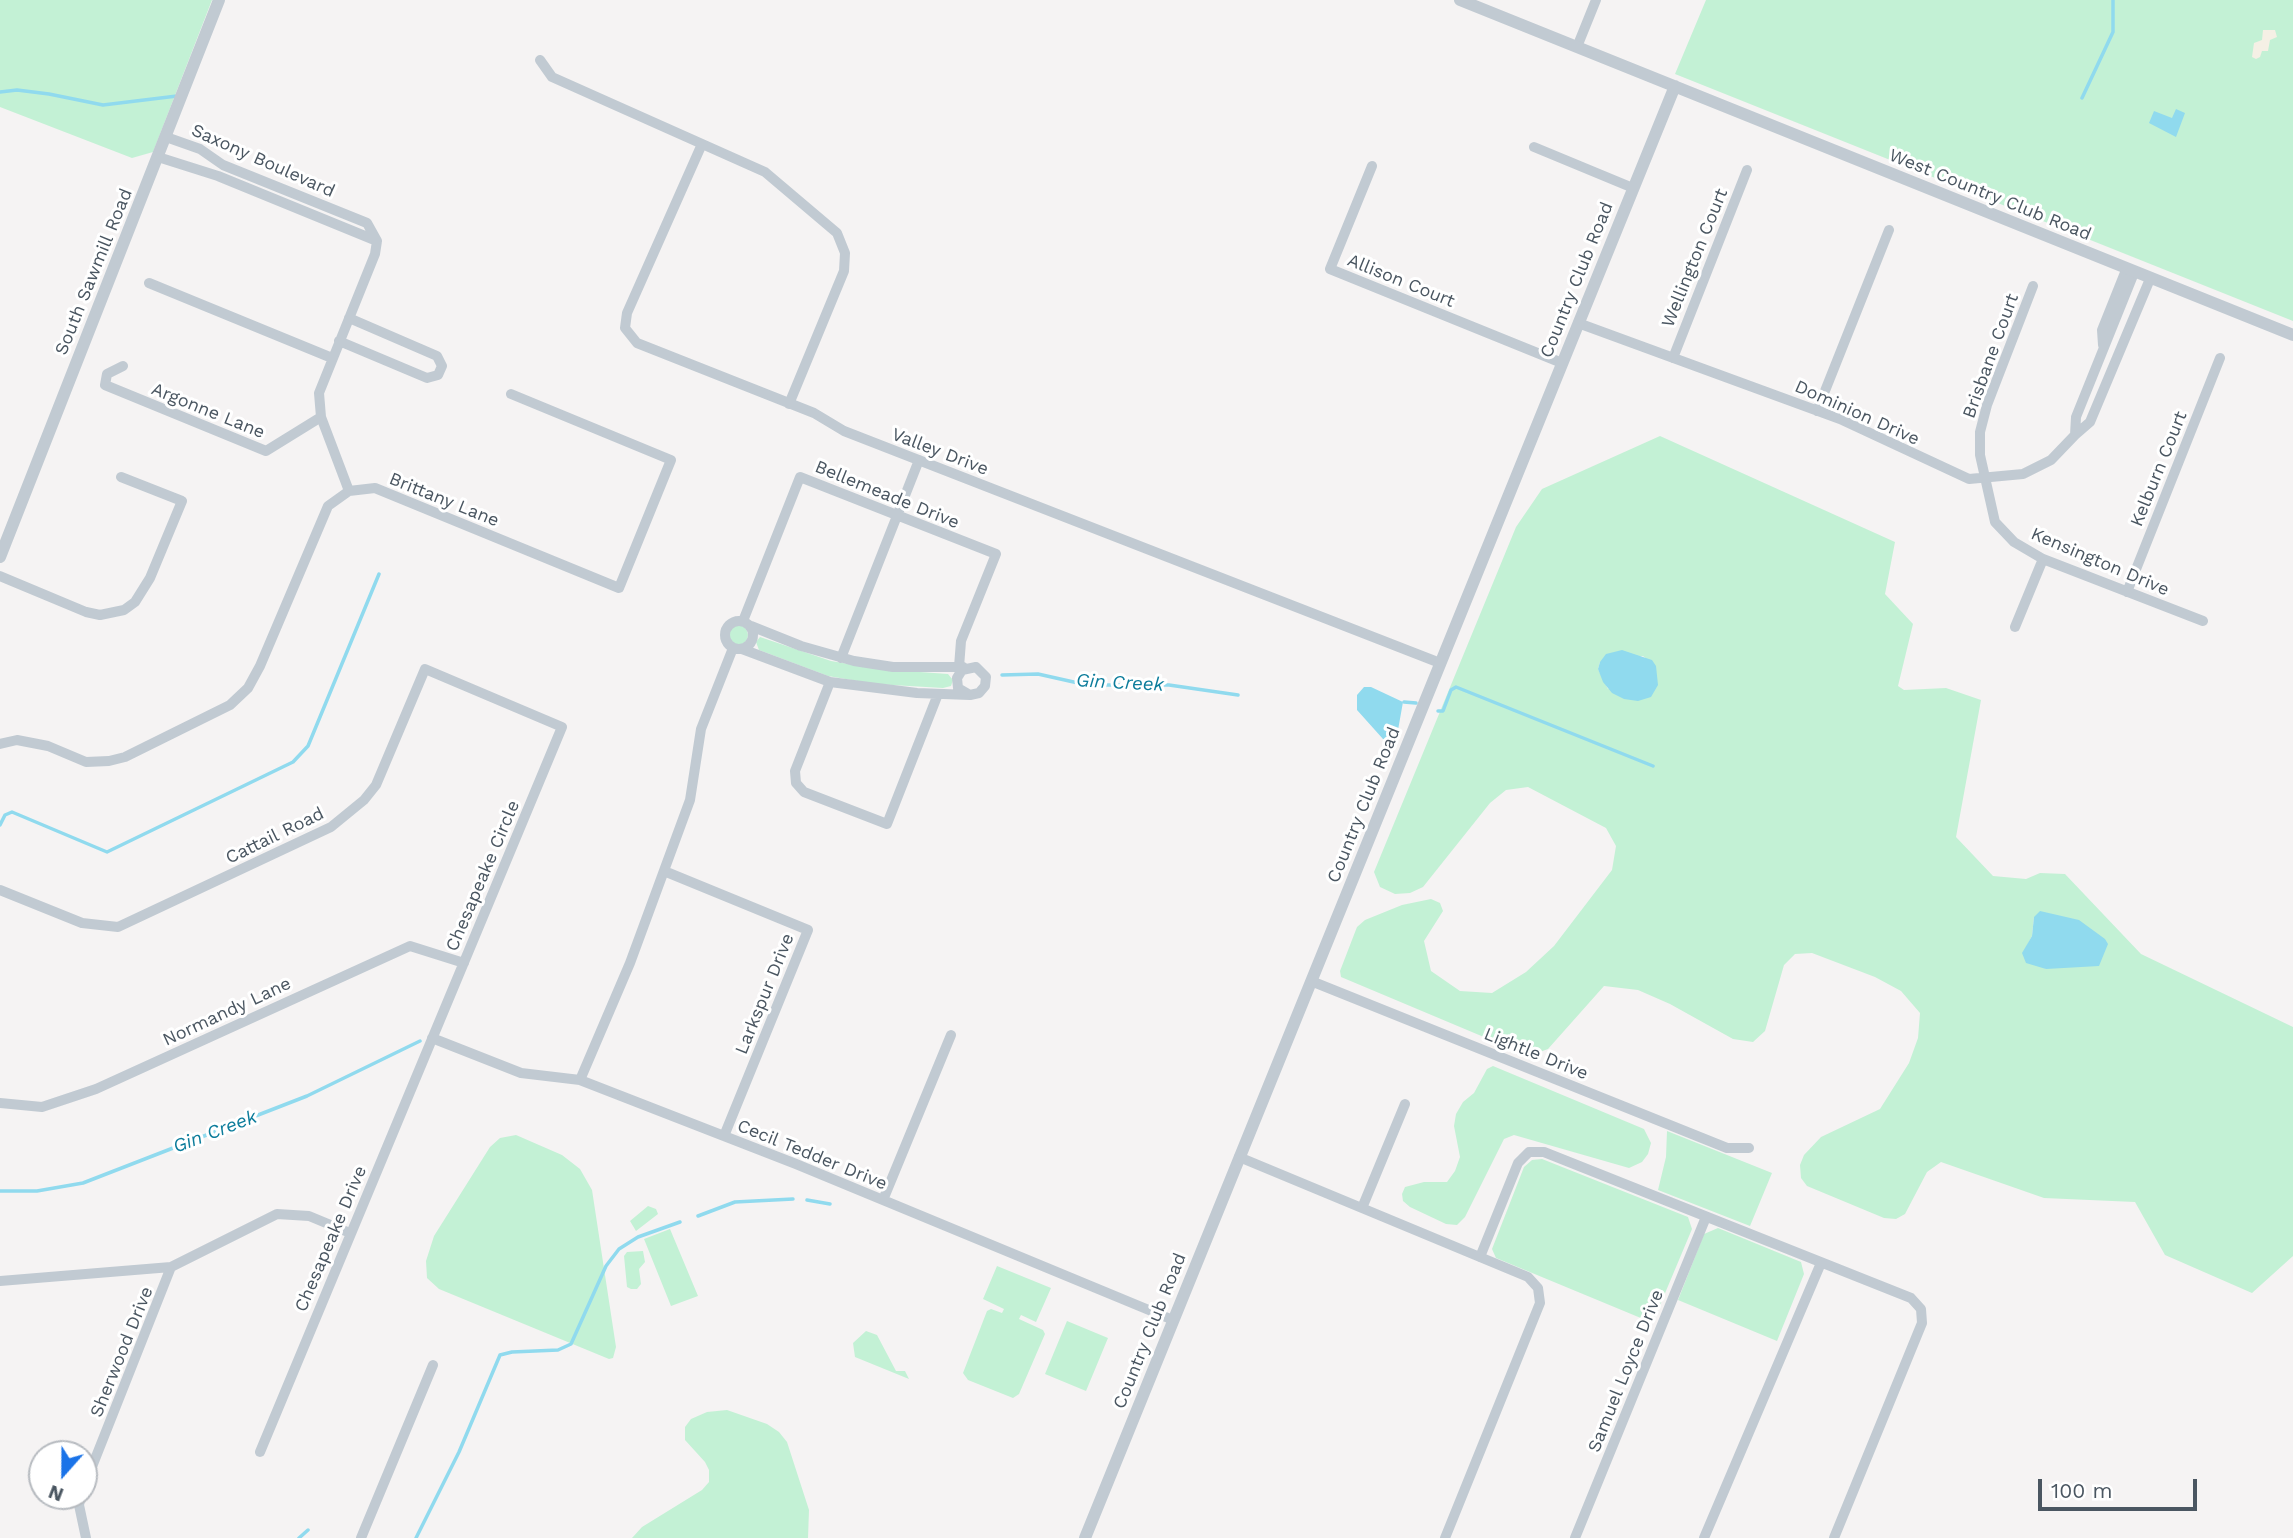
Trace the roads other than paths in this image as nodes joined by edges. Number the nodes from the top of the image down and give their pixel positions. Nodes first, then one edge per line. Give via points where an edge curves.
1 (219, 0) edge
2 (1460, 0) edge
3 (1597, 0) edge
4 (1577, 47) junction
5 (540, 60) dead end
6 (1675, 86) junction
7 (166, 137) junction
8 (702, 144) junction
9 (1534, 147) dead end
10 (158, 157) junction
11 (1372, 166) dead end
12 (1747, 170) dead end
13 (1633, 188) junction
14 (1889, 229) dead end
15 (377, 241) junction
16 (2130, 272) junction
17 (2150, 279) junction
18 (149, 283) dead end
19 (2033, 286) dead end
20 (349, 318) junction
21 (1578, 323) junction
22 (2293, 335) edge
23 (340, 341) junction
24 (331, 358) junction
25 (1673, 358) junction
26 (2220, 358) dead end
27 (1562, 362) junction
28 (123, 366) dead end
29 (511, 394) dead end
30 (789, 404) junction
31 (1817, 411) junction
32 (321, 417) junction
33 (2075, 435) junction
34 (919, 460) junction
35 (121, 477) dead end
36 (1987, 478) junction
37 (349, 491) junction
38 (897, 516) junction
39 (0, 557) edge
40 (2043, 559) junction
41 (0, 576) edge
42 (2127, 592) junction
43 (2203, 621) dead end
44 (747, 623) junction
45 (2015, 627) dead end
46 (738, 648) junction
47 (841, 658) junction
48 (1440, 663) junction
49 (971, 666) junction
50 (960, 667) junction
51 (830, 682) junction
52 (937, 694) junction
53 (970, 695) junction
54 (562, 727) joint
55 (0, 744) edge
56 (664, 872) junction
57 (0, 890) edge
58 (464, 963) junction
59 (1311, 981) junction
60 (951, 1035) dead end
61 (432, 1038) junction
62 (580, 1080) junction
63 (0, 1103) edge
64 (1405, 1104) dead end
65 (724, 1136) junction
66 (1749, 1148) dead end
67 (1239, 1157) junction
68 (883, 1200) junction
69 (1362, 1208) junction
70 (1706, 1217) junction
71 (350, 1233) junction
72 (1480, 1257) junction
73 (1821, 1262) junction
74 (171, 1267) junction
75 (0, 1280) edge
76 (1173, 1321) junction
77 (433, 1364) dead end
78 (98, 1452) edge
79 (260, 1452) dead end
80 (80, 1510) edge
81 (86, 1538) edge
82 (361, 1538) edge
83 (1085, 1538) edge
84 (1445, 1538) edge
85 (1575, 1538) edge
86 (1704, 1538) edge
87 (1834, 1538) edge

1 - 7 street, South Sawmill Road
2 - 4 street, West Country Club Road
3 - 4 street
4 - 6 street, West Country Club Road
5 - 8 street via 552,77
6 - 13 street, Country Club Road
6 - 16 street, West Country Club Road
7 - 10 street, South Sawmill Road
7 - 15 street, Saxony Boulevard via 367,223
8 - 30 street via 765,172 837,233 845,253 844,271
8 - 30 street, Valley Drive via 632,300 625,328 637,343
9 - 13 street
10 - 15 street, Saxony Boulevard via 218,176
10 - 39 street, South Sawmill Road
11 - 27 street, Allison Court via 1330,269
12 - 25 street, Wellington Court
13 - 21 street, Country Club Road
14 - 31 street
15 - 20 street
16 - 17 street, West Country Club Road
16 - 33 street via 2102,330 2103,350 2076,417
17 - 22 street, West Country Club Road
17 - 33 street, Dominion Drive via 2090,422
18 - 24 street
19 - 36 street, Brisbane Court via 1984,414 1980,455
20 - 23 street
20 - 23 street via 438,356 442,366 438,376 427,378
21 - 25 street, Dominion Drive
21 - 27 street, Country Club Road
23 - 24 street
24 - 32 street via 319,393
25 - 31 street, Dominion Drive
26 - 42 street, Kelburn Court
27 - 48 street, Country Club Road
28 - 32 street, Argonne Lane via 107,374 105,385 266,451
29 - 37 street, Brittany Lane via 671,460 619,588 375,488
30 - 34 street, Valley Drive
31 - 36 street, Dominion Drive via 1944,470 1969,479
32 - 37 street
33 - 36 street, Dominion Drive via 2042,466 2023,474
34 - 38 street
34 - 48 street, Valley Drive
35 - 41 street via 182,501 135,602 124,610 100,615
36 - 40 street, Kensington Drive via 1996,522 2014,542
37 - 55 street via 328,506 260,666 248,688 230,705 109,761 86,762 48,746 18,740
38 - 44 street, Bellemeade Drive via 800,477
38 - 47 street
38 - 50 street, Bellemeade Drive via 996,555 961,641
40 - 42 street, Kensington Drive
40 - 45 street
42 - 43 street, Kensington Drive
44 - 46 street via 753,640
44 - 46 street via 734,621 724,632 726,641
44 - 47 street
46 - 51 street
46 - 56 street via 701,729 693,791
47 - 50 street via 892,667
48 - 59 street, Country Club Road
49 - 50 street
49 - 53 street via 957,678 961,692
49 - 53 street via 980,669 986,681 979,693
51 - 52 street
51 - 52 street via 795,771 796,783 804,792 887,824
52 - 53 street
54 - 57 street, Cattail Road via 425,670 376,785 331,827 118,927 82,923
54 - 58 street, Chesapeake Circle
56 - 62 street
56 - 65 street, Larkspur Drive via 808,930
58 - 61 street, Chesapeake Circle
58 - 63 street, Normandy Lane via 410,946 96,1089 42,1107
59 - 66 street, Lightle Drive via 1727,1149
59 - 67 street, Country Club Road
60 - 68 street
61 - 62 street, Cecil Tedder Drive via 521,1073
61 - 71 street, Chesapeake Drive
62 - 65 street, Cecil Tedder Drive
64 - 69 street
65 - 68 street, Cecil Tedder Drive
67 - 69 street
67 - 76 street, Country Club Road
68 - 76 street, Cecil Tedder Drive
69 - 72 street
70 - 72 street via 1544,1152 1529,1152 1518,1163
70 - 73 street
70 - 85 street, Samuel Loyce Drive
71 - 74 street via 309,1216 277,1214
71 - 79 street, Chesapeake Drive
72 - 84 street via 1528,1277 1538,1288 1540,1303
73 - 86 street
73 - 87 street via 1910,1298 1921,1309 1922,1324
74 - 75 street
74 - 78 street, Sherwood Drive
76 - 83 street, Country Club Road
77 - 82 street
80 - 81 street

